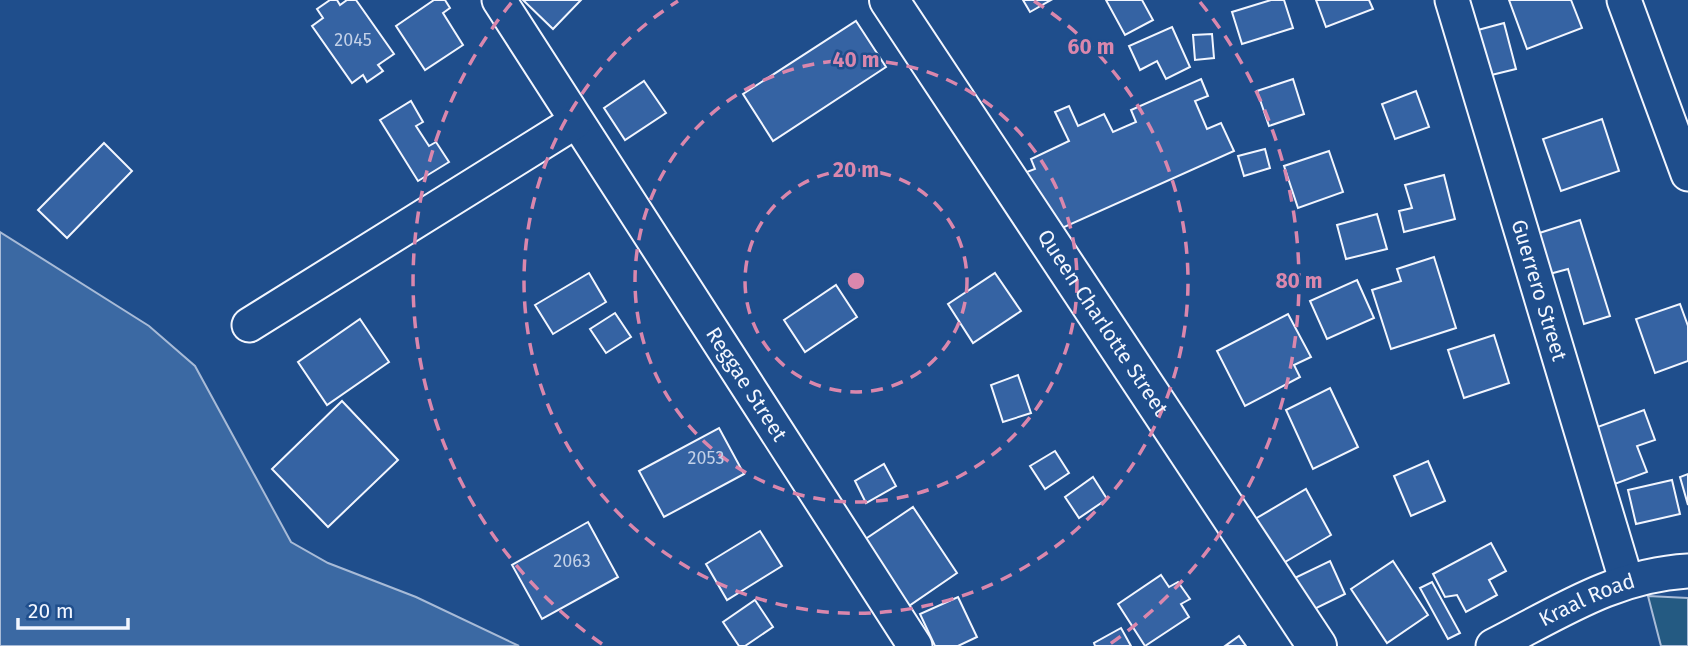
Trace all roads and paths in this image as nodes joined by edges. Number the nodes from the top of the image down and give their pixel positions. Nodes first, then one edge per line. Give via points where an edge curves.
1 (499, 0) edge
2 (889, 0) edge
3 (1452, 0) edge
4 (1624, 0) edge
5 (575, 122) junction
6 (1688, 174) edge
7 (249, 325) dead end
8 (1688, 571) edge
9 (1626, 580) junction
10 (915, 646) edge
11 (1317, 646) edge
12 (1493, 646) edge

1 - 5 street, Reggae Street
2 - 11 main road, Queen Charlotte Street
3 - 9 street, Guerrero Street
4 - 6 street
5 - 7 street
5 - 10 street, Reggae Street
8 - 9 street, Kraal Road
9 - 12 street, Kraal Road

